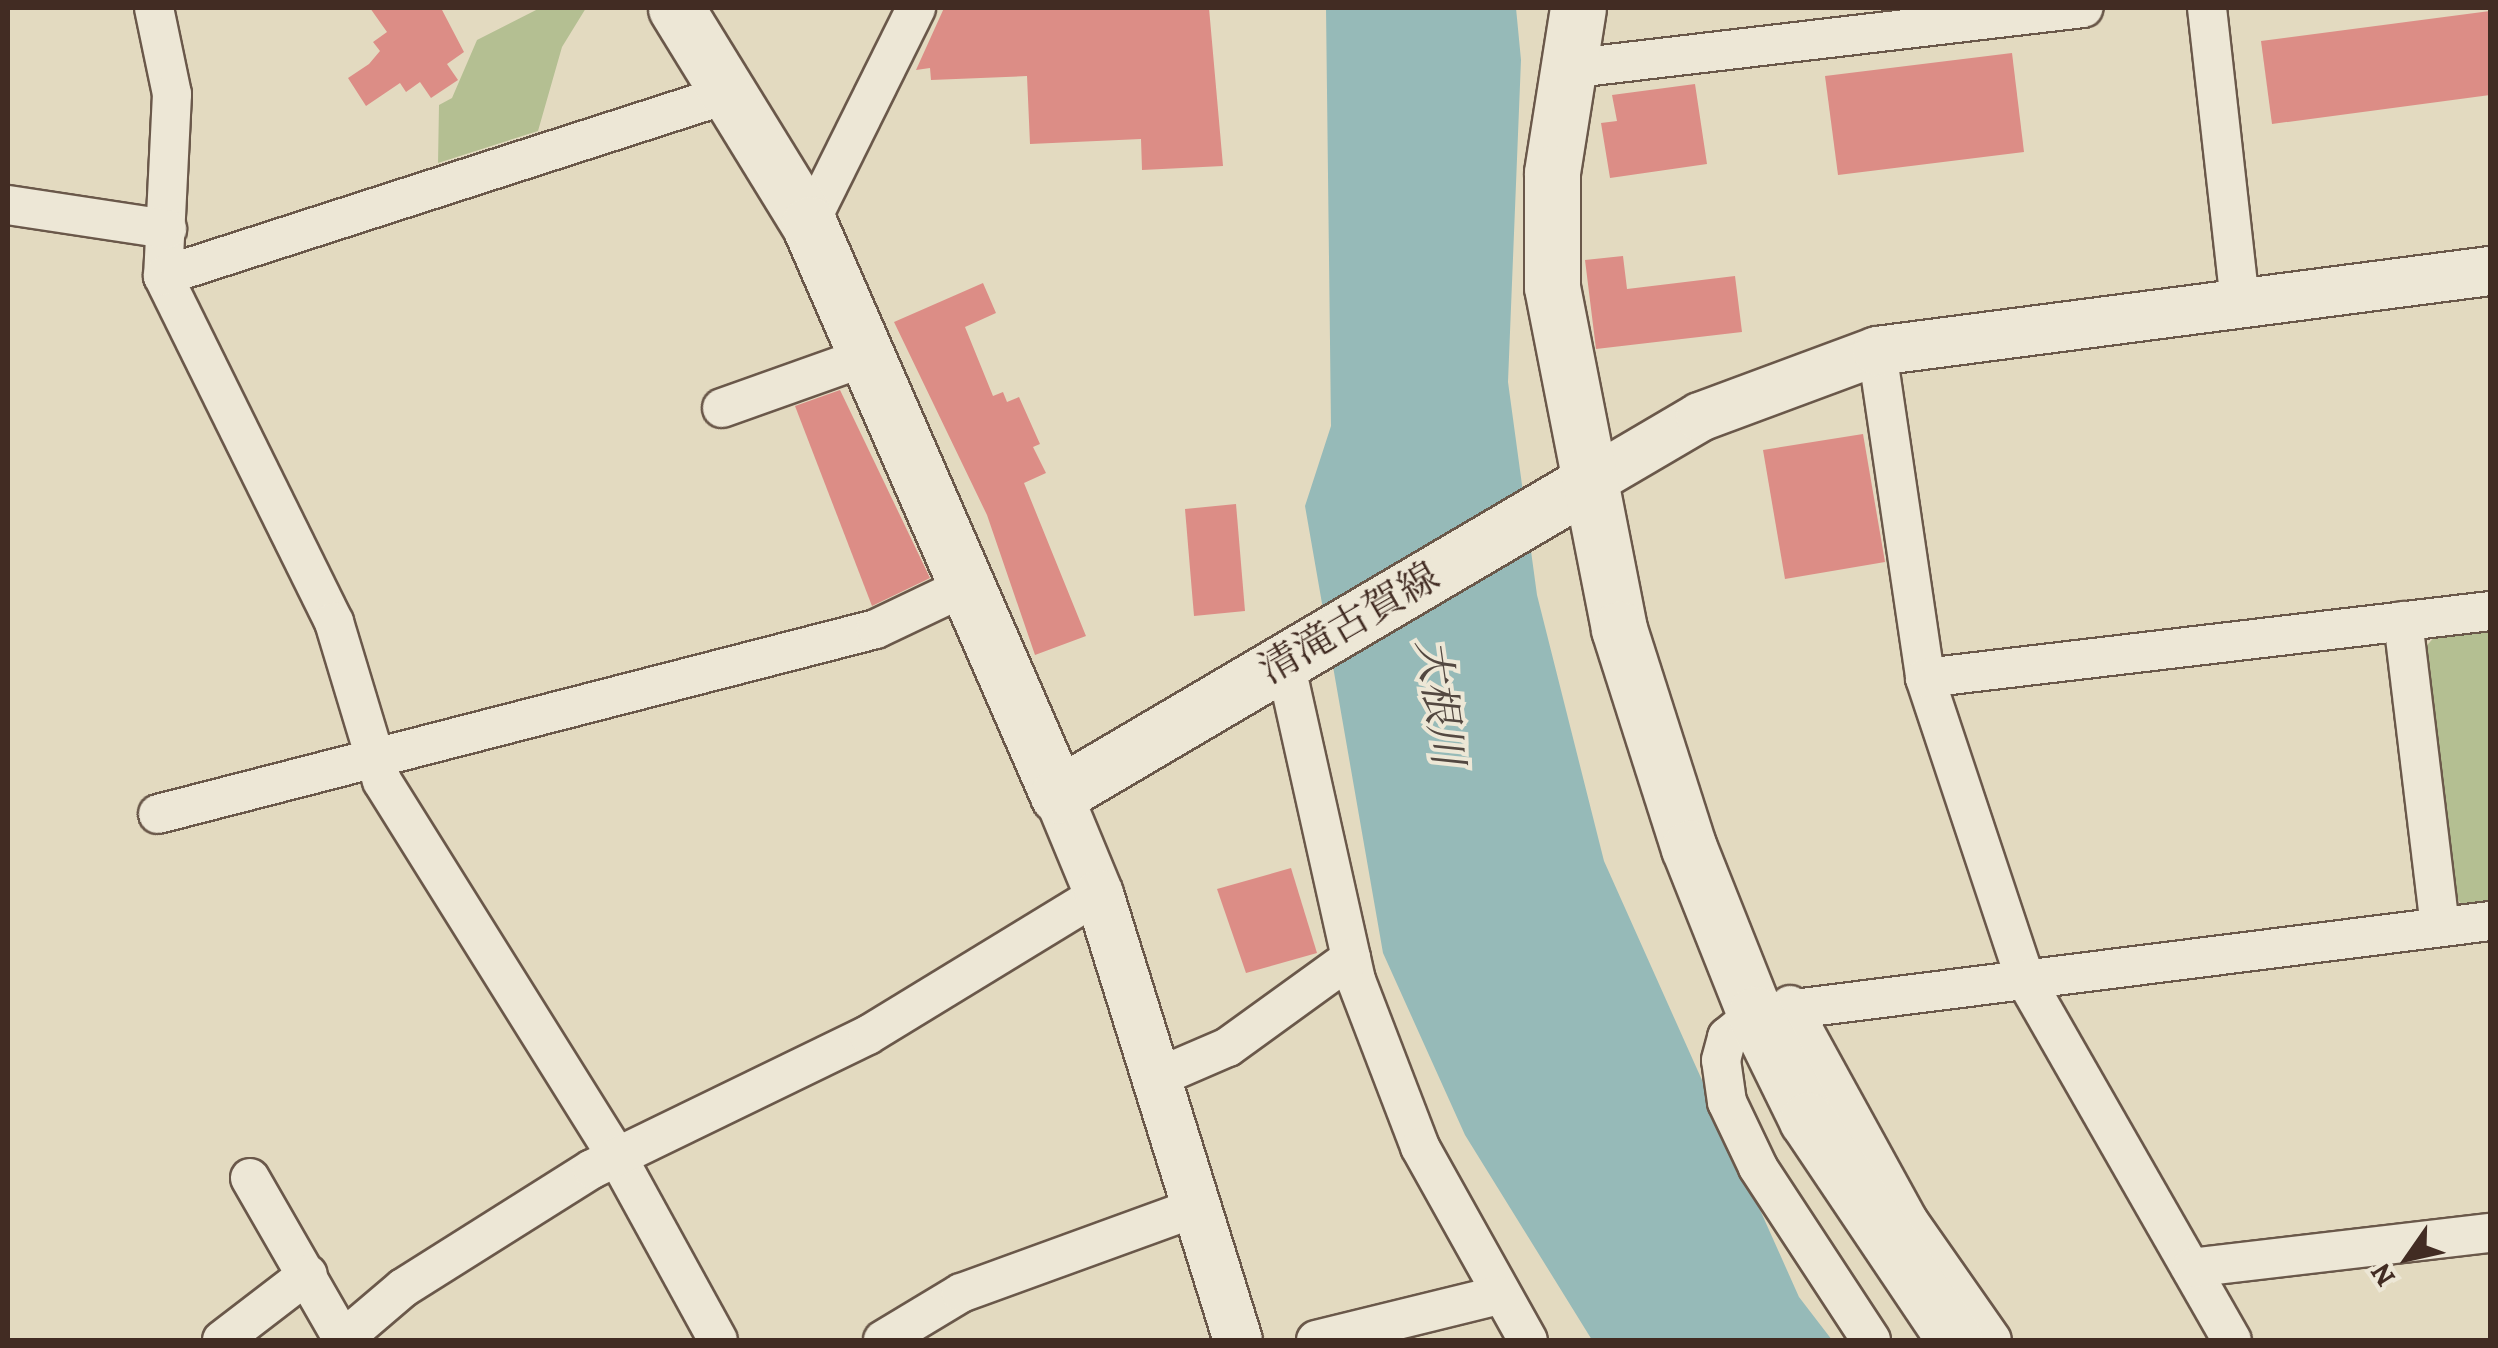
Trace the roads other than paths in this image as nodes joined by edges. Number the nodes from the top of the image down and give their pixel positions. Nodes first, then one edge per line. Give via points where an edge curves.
1 (154, 8) edge
2 (676, 8) edge
3 (916, 8) edge
4 (1578, 8) edge
5 (2083, 8) edge
6 (2207, 8) edge
7 (1567, 69) junction
8 (734, 92) junction
9 (8, 205) edge
10 (808, 224) junction
11 (166, 229) junction
12 (2490, 271) edge
13 (163, 276) junction
14 (2240, 302) junction
15 (1877, 351) junction
16 (868, 356) junction
17 (722, 408) dead end
18 (1586, 484) junction
19 (966, 586) junction
20 (2490, 612) edge
21 (2403, 621) junction
22 (1284, 658) junction
23 (1925, 678) junction
24 (376, 754) junction
25 (1058, 795) junction
26 (158, 814) dead end
27 (1099, 894) junction
28 (2490, 921) edge
29 (2440, 926) junction
30 (1350, 958) junction
31 (2024, 979) junction
32 (1773, 1010) junction
33 (1156, 1078) junction
34 (619, 1160) junction
35 (250, 1178) dead end
36 (1195, 1208) junction
37 (2490, 1232) edge
38 (2190, 1268) junction
39 (308, 1274) junction
40 (1500, 1295) junction
41 (342, 1339) edge
42 (222, 1340) edge
43 (718, 1340) edge
44 (882, 1340) edge
45 (1238, 1340) edge
46 (1316, 1340) edge
47 (1528, 1340) edge
48 (1871, 1340) edge
49 (1955, 1340) edge
50 (1992, 1340) edge
51 (2232, 1340) edge

1 - 11 street via 172,94
2 - 8 main road
3 - 10 street
4 - 7 main road
5 - 7 street
6 - 14 street
7 - 18 main road via 1552,173 1552,287
8 - 10 main road
8 - 13 street
9 - 11 street
10 - 16 main road
11 - 13 street
12 - 14 street
13 - 24 street via 334,622
14 - 15 street
15 - 18 street via 1700,417
15 - 23 street
16 - 17 street
16 - 19 main road
18 - 22 main road, 清滝古賀線
18 - 32 main road via 1636,684
19 - 24 street via 876,629
19 - 25 main road
20 - 21 street
21 - 23 street
21 - 29 street
22 - 25 main road, 清滝古賀線
22 - 30 street
23 - 31 street
24 - 26 street
24 - 34 street via 422,857
25 - 27 street
27 - 33 street
27 - 34 street via 868,1036
28 - 29 street
29 - 31 street
30 - 33 street via 1228,1048
30 - 40 street via 1420,1147
31 - 32 street
31 - 38 street
32 - 48 street via 1727,1038 1721,1060 1727,1102 1758,1166
32 - 49 main road via 1807,1120
32 - 50 street
33 - 36 street
34 - 41 street via 402,1288
34 - 43 street
35 - 39 street
36 - 44 street via 960,1293
36 - 45 street
37 - 38 street
38 - 51 street
39 - 41 street
39 - 42 street
40 - 46 street
40 - 47 street

